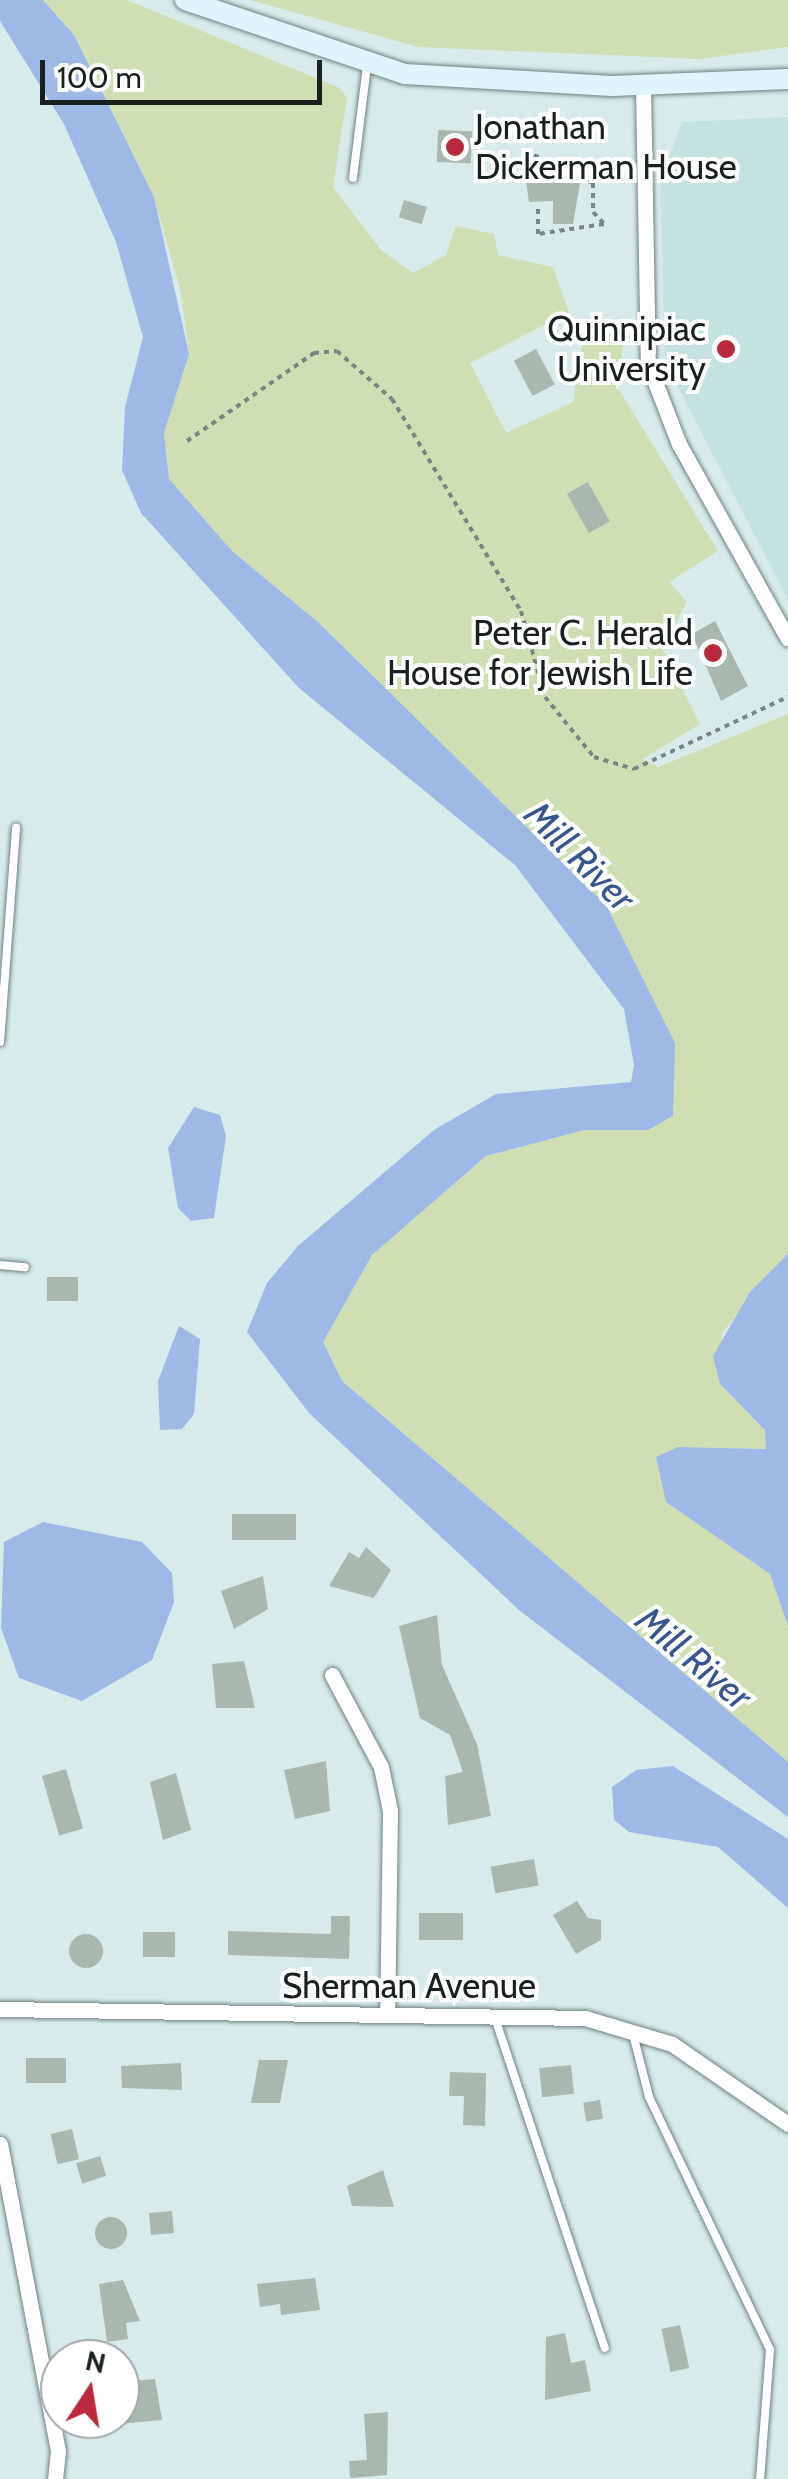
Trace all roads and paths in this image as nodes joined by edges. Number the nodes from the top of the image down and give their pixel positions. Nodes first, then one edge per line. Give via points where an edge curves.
1 (186, 0) edge
2 (367, 66) junction
3 (788, 79) edge
4 (643, 86) junction
5 (534, 155) dead end
6 (353, 178) dead end
7 (538, 205) dead end
8 (188, 441) dead end
9 (788, 639) edge
10 (788, 697) edge
11 (16, 828) dead end
12 (0, 1042) edge
13 (0, 1265) edge
14 (24, 1268) dead end
15 (332, 1675) dead end
16 (0, 2009) edge
17 (388, 2015) junction
18 (494, 2015) junction
19 (634, 2030) junction
20 (788, 2124) edge
21 (0, 2144) edge
22 (605, 2348) dead end
23 (55, 2479) edge
24 (760, 2479) edge

1 - 2 main road
2 - 4 main road
2 - 6 lane
3 - 4 main road
4 - 9 street via 648,364 680,444
5 - 7 path via 593,183 593,212 604,224 538,234
8 - 10 path via 314,352 336,350 392,399 521,611 545,697 594,757 634,769
11 - 12 lane
13 - 14 lane
15 - 17 street via 381,1767 390,1811
16 - 17 street, Sherman Avenue
17 - 18 street, Sherman Avenue
18 - 19 street, Sherman Avenue
18 - 22 lane
19 - 20 street, Sherman Avenue via 721,2070
19 - 24 lane via 649,2097 770,2350
21 - 23 street via 58,2451

